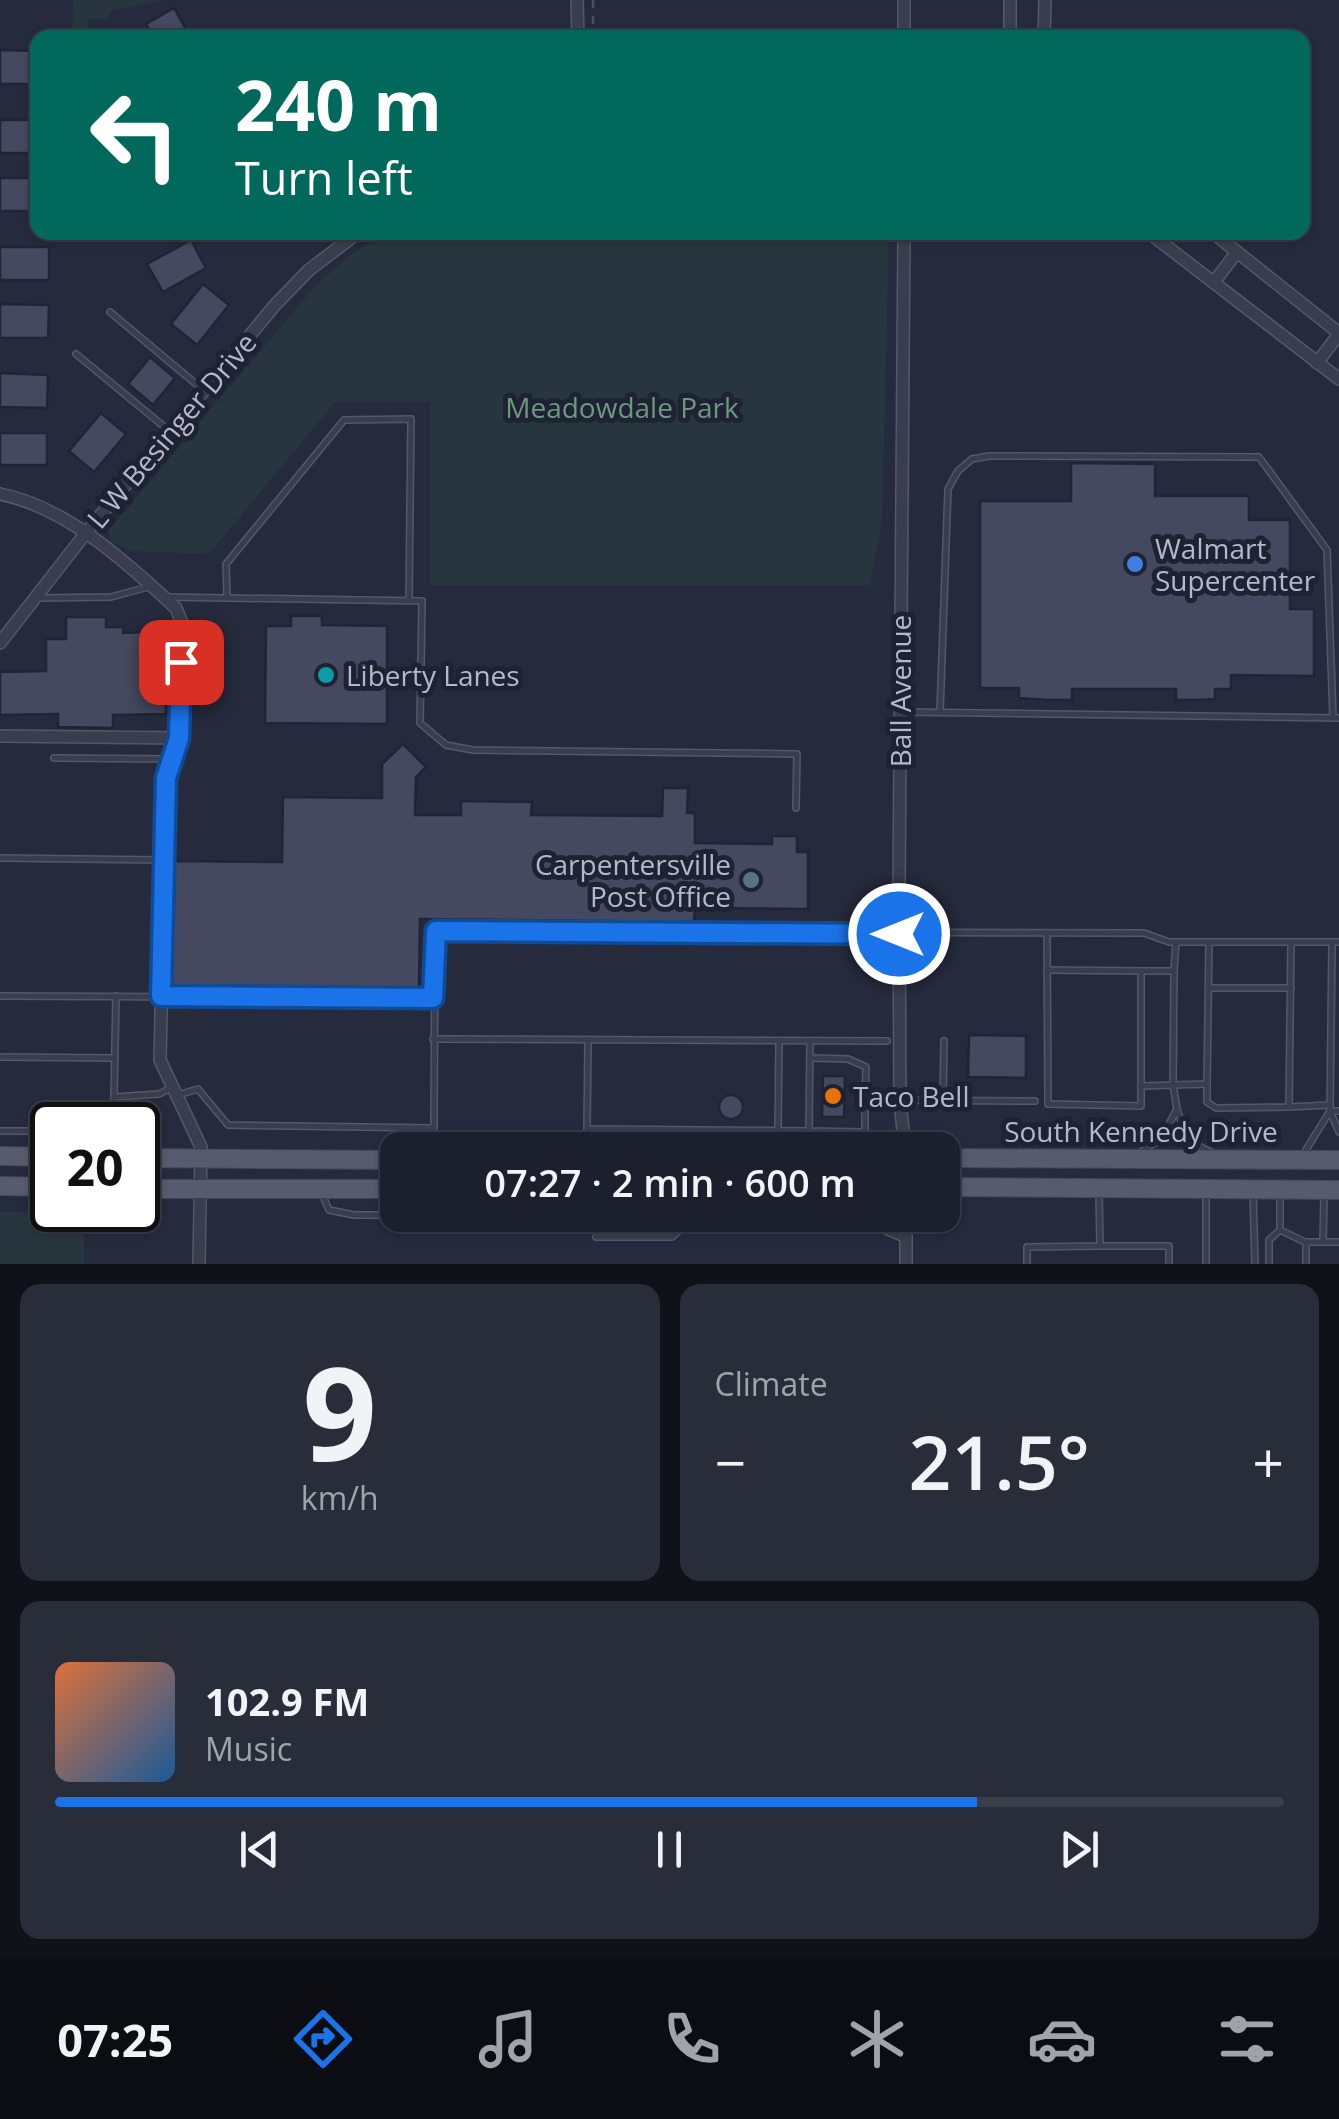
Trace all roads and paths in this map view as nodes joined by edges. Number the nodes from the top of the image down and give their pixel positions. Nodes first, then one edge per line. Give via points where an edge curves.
1 (577, 0) edge
2 (593, 0) edge
3 (904, 0) edge
4 (1010, 0) edge
5 (1046, 0) edge
6 (578, 30) edge
7 (594, 30) edge
8 (904, 30) edge
9 (1010, 30) edge
10 (1044, 30) edge
11 (349, 240) edge
12 (904, 240) edge
13 (1159, 240) edge
14 (1222, 240) edge
15 (1237, 252) junction
16 (1214, 282) junction
17 (110, 312) dead end
18 (1339, 334) edge
19 (76, 354) dead end
20 (1317, 363) junction
21 (1339, 379) edge
22 (204, 390) junction
23 (170, 431) junction
24 (0, 494) edge
25 (85, 534) junction
26 (151, 586) junction
27 (164, 596) junction
28 (35, 598) junction
29 (227, 598) junction
30 (409, 600) junction
31 (1330, 636) junction
32 (1339, 636) edge
33 (0, 643) edge
34 (899, 712) junction
35 (940, 712) junction
36 (1336, 718) edge
37 (0, 736) edge
38 (179, 738) junction
39 (54, 758) dead end
40 (173, 759) junction
41 (796, 808) dead end
42 (0, 858) edge
43 (163, 860) junction
44 (899, 934) junction
45 (1047, 934) junction
46 (1176, 942) junction
47 (1209, 942) junction
48 (1292, 942) junction
49 (1335, 942) edge
50 (1335, 962) edge
51 (1047, 970) junction
52 (1141, 970) junction
53 (1174, 971) junction
54 (1209, 988) junction
55 (1291, 988) junction
56 (0, 996) edge
57 (116, 996) junction
58 (161, 996) junction
59 (433, 998) junction
60 (433, 1039) junction
61 (588, 1040) junction
62 (779, 1040) junction
63 (810, 1041) junction
64 (887, 1041) dead end
65 (944, 1041) dead end
66 (0, 1057) edge
67 (115, 1058) junction
68 (810, 1058) junction
69 (1207, 1084) junction
70 (1173, 1085) junction
71 (1141, 1086) junction
72 (173, 1092) junction
73 (114, 1097) junction
74 (866, 1100) junction
75 (900, 1100) junction
76 (943, 1101) junction
77 (1035, 1101) dead end
78 (114, 1102) edge
79 (1289, 1107) junction
80 (1330, 1108) junction
81 (1176, 1109) junction
82 (1339, 1111) edge
83 (30, 1130) edge
84 (778, 1130) junction
85 (0, 1131) edge
86 (809, 1131) junction
87 (903, 1132) edge
88 (1339, 1132) edge
89 (0, 1156) edge
90 (30, 1157) edge
91 (160, 1158) edge
92 (960, 1158) edge
93 (1122, 1158) junction
94 (200, 1159) junction
95 (1228, 1159) junction
96 (380, 1160) edge
97 (1300, 1160) junction
98 (1339, 1160) edge
99 (0, 1186) edge
100 (30, 1187) edge
101 (960, 1187) edge
102 (1099, 1188) junction
103 (1206, 1188) junction
104 (160, 1189) edge
105 (1253, 1189) junction
106 (198, 1190) junction
107 (322, 1190) junction
108 (380, 1190) edge
109 (1280, 1190) junction
110 (1332, 1190) edge
111 (380, 1215) edge
112 (1280, 1230) junction
113 (678, 1232) edge
114 (887, 1232) edge
115 (906, 1232) edge
116 (596, 1237) dead end
117 (906, 1240) junction
118 (1306, 1242) junction
119 (1323, 1242) junction
120 (1339, 1242) edge
121 (1100, 1246) junction
122 (199, 1264) edge
123 (906, 1264) edge
124 (1027, 1264) edge
125 (1169, 1264) edge
126 (1206, 1264) edge
127 (1255, 1264) edge
128 (1270, 1264) edge
129 (1306, 1264) edge

1 - 6 street
2 - 7 path
3 - 8 street
4 - 9 street
5 - 10 street
11 - 22 street, L W Besinger Drive via 275,304
12 - 34 street, Ball Avenue
13 - 16 street
14 - 15 street
15 - 16 street
15 - 18 street
16 - 20 street
17 - 22 lane
18 - 20 street
19 - 23 lane
20 - 21 street
22 - 23 street, L W Besinger Drive
23 - 25 street, L W Besinger Drive
24 - 25 street via 28,500
25 - 26 street
25 - 28 street, L W Besinger Drive
26 - 27 street
26 - 28 lane via 112,597
27 - 29 lane
27 - 38 street via 182,623
28 - 33 street, L W Besinger Drive
29 - 30 lane
29 - 30 lane via 226,564 344,420 411,419
30 - 41 lane via 422,600 420,723 446,746 797,754
31 - 32 lane
31 - 35 lane via 1327,550 1259,458 972,459 948,489
31 - 36 lane
34 - 35 lane
34 - 44 street, Ball Avenue
35 - 36 lane
37 - 38 street
38 - 40 street
39 - 40 lane
40 - 43 street via 166,778
42 - 43 lane
43 - 58 street
44 - 45 lane
44 - 59 lane via 436,931
44 - 75 street, Ball Avenue
45 - 46 lane via 1144,933
45 - 51 lane
46 - 47 lane
46 - 53 lane
47 - 48 lane
47 - 54 lane
48 - 49 lane
48 - 55 lane
49 - 50 lane
50 - 80 lane
51 - 52 lane
51 - 71 lane via 1048,1104 1140,1106
52 - 53 lane
52 - 71 lane
53 - 70 lane
54 - 55 lane
54 - 69 lane
55 - 79 lane
56 - 57 lane
57 - 58 lane
57 - 67 lane
58 - 59 lane
58 - 72 street via 160,1060
59 - 60 lane
60 - 61 lane
60 - 72 lane via 434,1128 228,1125 198,1089
61 - 62 lane
61 - 84 lane via 587,1128
62 - 63 lane
62 - 84 lane
63 - 64 lane
63 - 68 lane
65 - 76 lane
66 - 67 lane
67 - 73 lane
68 - 74 lane via 848,1059 866,1067
68 - 86 lane
69 - 70 lane
69 - 79 lane via 1207,1102 1216,1108
70 - 71 lane
70 - 81 lane
72 - 73 lane
72 - 94 street via 196,1130
73 - 78 lane
74 - 75 lane
74 - 86 lane via 865,1132
75 - 76 lane
75 - 87 street, Ball Avenue
76 - 77 lane
79 - 80 lane
80 - 82 lane
80 - 88 lane
80 - 97 lane
81 - 93 lane via 1161,1139
81 - 95 lane via 1191,1140
83 - 85 lane
84 - 86 lane
89 - 90 main road
91 - 94 main road
92 - 93 main road, South Kennedy Drive
93 - 95 main road, South Kennedy Drive
94 - 96 main road
94 - 106 street
95 - 97 main road, South Kennedy Drive
97 - 98 main road, South Kennedy Drive
99 - 100 main road
101 - 102 main road, South Kennedy Drive
102 - 103 main road, South Kennedy Drive
102 - 121 lane
103 - 105 main road, South Kennedy Drive
103 - 126 lane
104 - 106 main road
105 - 109 main road, South Kennedy Drive
105 - 127 lane
106 - 107 main road
106 - 122 street
107 - 108 main road
107 - 111 lane via 329,1210
109 - 110 main road, South Kennedy Drive
109 - 112 lane
110 - 119 lane
112 - 118 lane
112 - 128 lane via 1269,1240
113 - 116 lane
114 - 117 lane
115 - 117 street
117 - 123 street
118 - 119 lane
118 - 129 lane
119 - 120 lane
121 - 124 lane via 1028,1247
121 - 125 lane via 1169,1246

